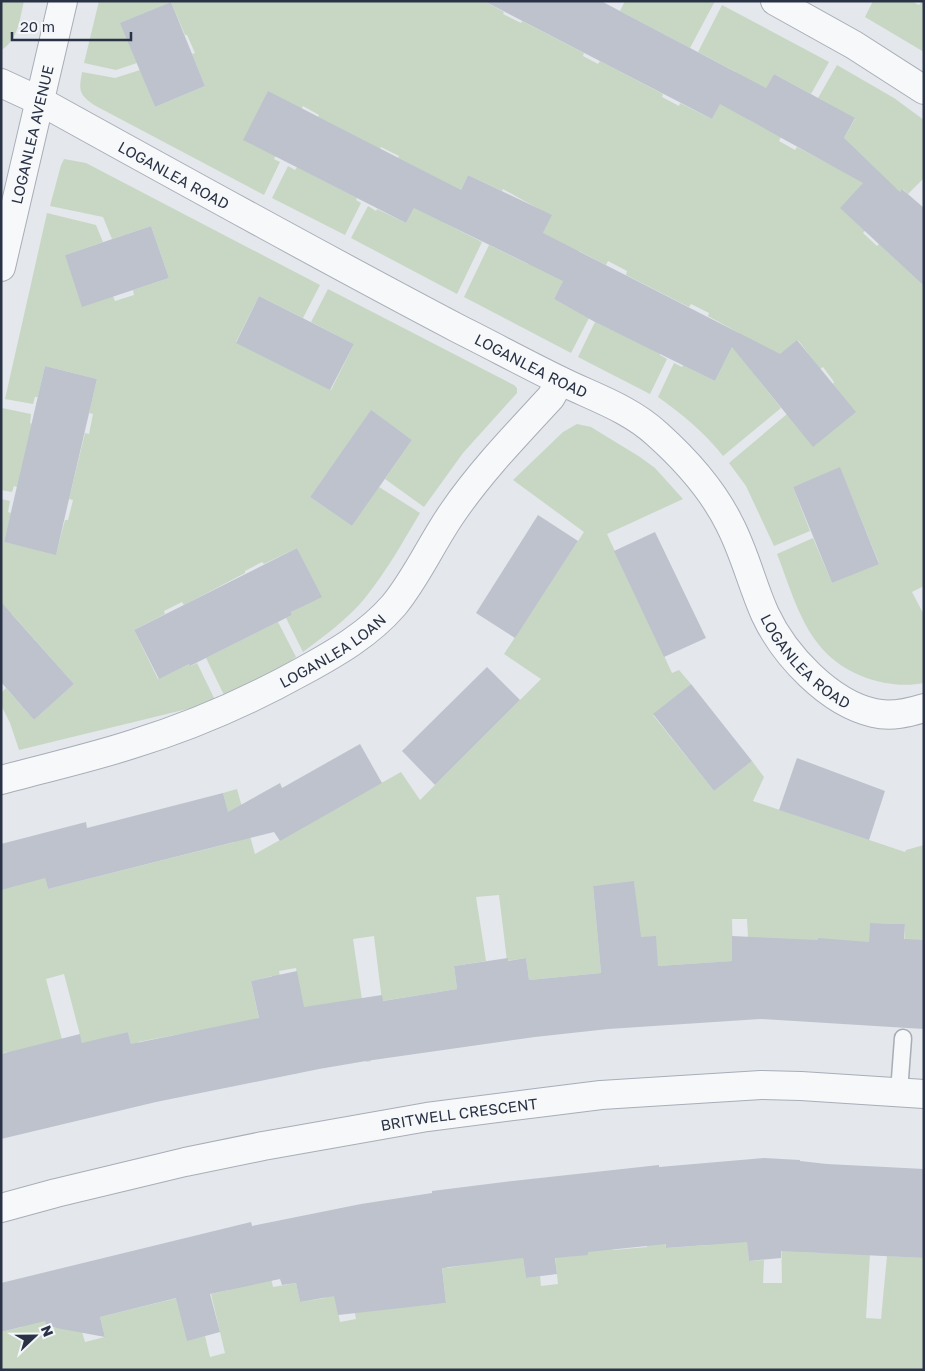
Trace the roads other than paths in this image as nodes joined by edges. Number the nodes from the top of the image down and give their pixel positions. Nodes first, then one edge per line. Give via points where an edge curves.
1 (63, 1) edge
2 (775, 1) edge
3 (1, 83) edge
4 (924, 90) edge
5 (40, 101) junction
6 (1, 267) edge
7 (560, 381) junction
8 (924, 708) edge
9 (1, 780) edge
10 (903, 1038) dead end
11 (912, 1093) edge
12 (1, 1208) edge

1 - 5 street, LOGANLEA AVENUE
2 - 4 street via 854,44
3 - 5 street, LOGANLEA ROAD
5 - 6 street, LOGANLEA AVENUE
5 - 7 street, LOGANLEA ROAD via 335,264
7 - 8 street, LOGANLEA ROAD via 634,415 686,461 729,523 778,638 814,678 836,696 876,714 901,714
7 - 9 street, LOGANLEA LOAN via 551,397 470,489 394,605 343,649 283,682 188,725 92,757
10 - 11 lane
11 - 12 street, BRITWELL CRESCENT via 762,1085 601,1095 427,1117 263,1146

